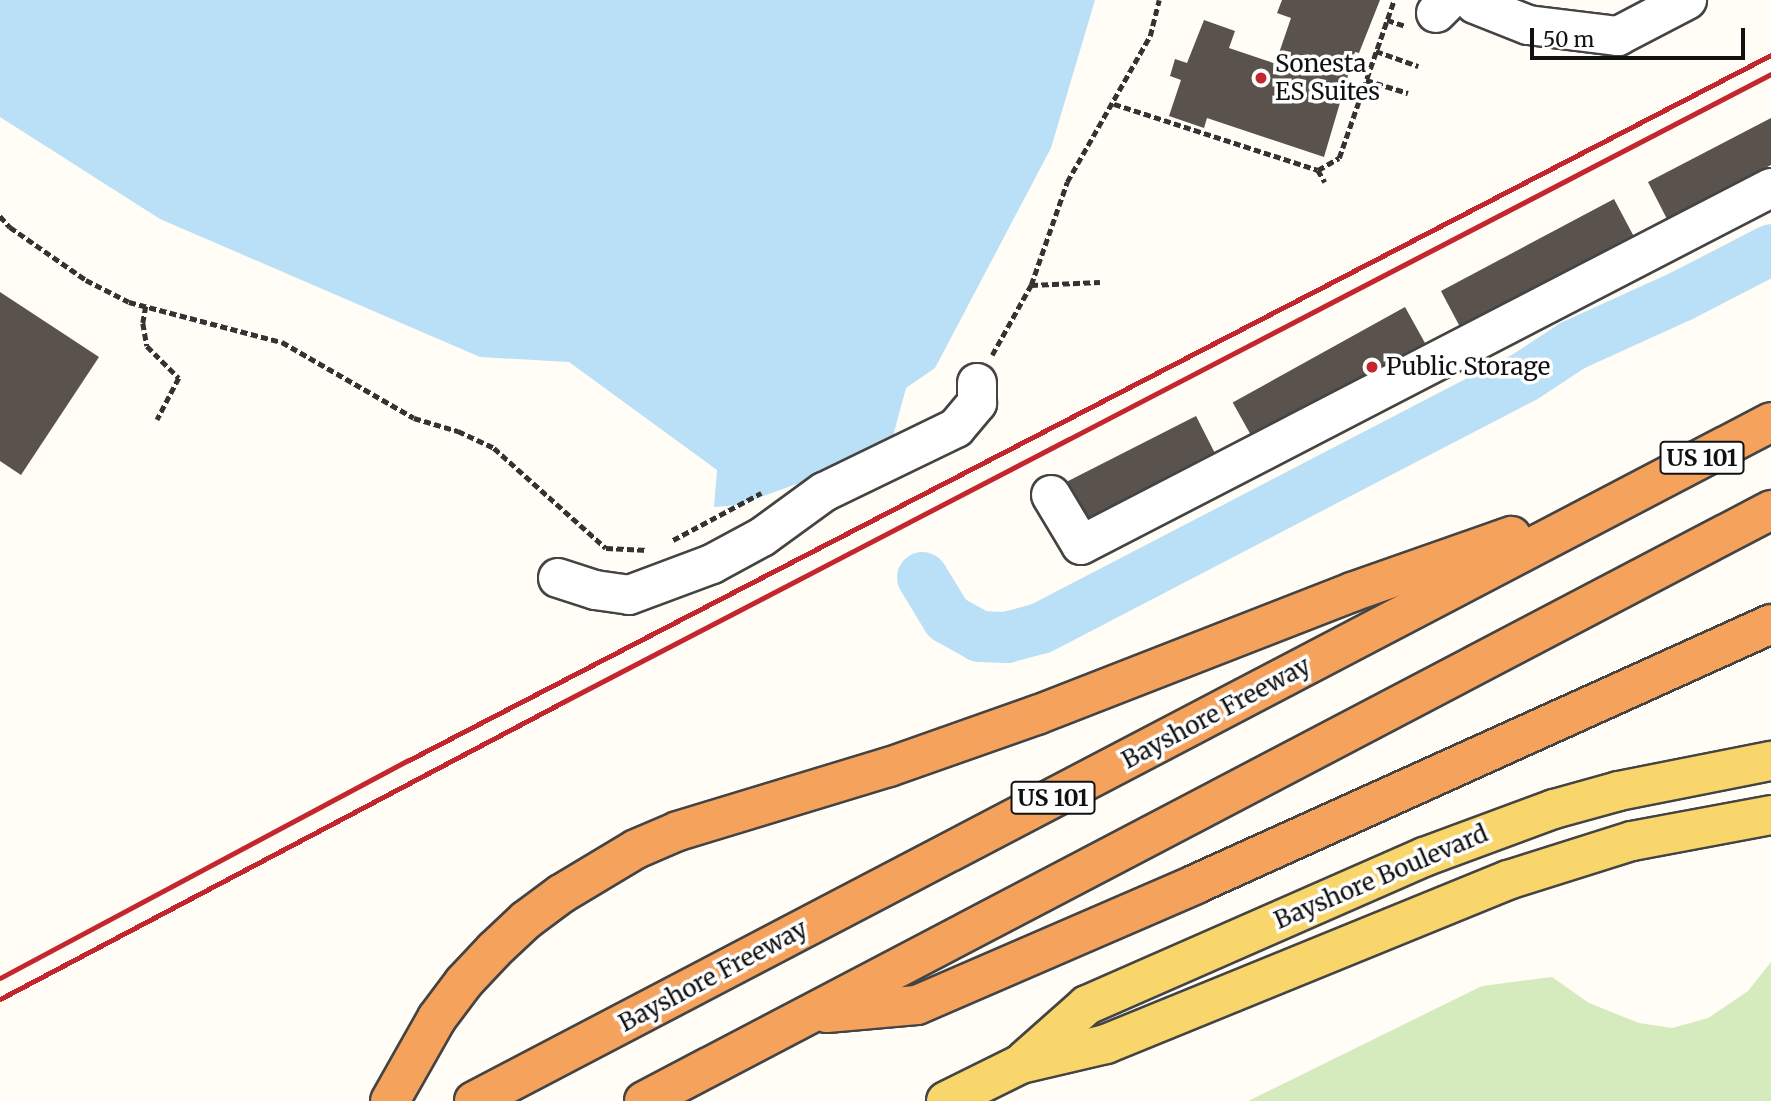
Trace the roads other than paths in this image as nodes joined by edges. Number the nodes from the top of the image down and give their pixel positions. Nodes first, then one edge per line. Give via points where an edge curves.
1 (1473, 0) edge
2 (1687, 0) edge
3 (1569, 32) junction
4 (1530, 57) dead end
5 (1771, 188) edge
6 (977, 383) road end
7 (1771, 422) edge
8 (1633, 494) junction
9 (1052, 495) dead end
10 (1771, 510) edge
11 (558, 578) dead end
12 (1771, 624) edge
13 (1771, 761) edge
14 (1771, 815) edge
15 (811, 1014) junction
16 (1021, 1064) junction
17 (390, 1101) edge
18 (474, 1101) edge
19 (644, 1101) edge
20 (946, 1101) edge

1 - 3 lane via 1528,25
2 - 3 lane via 1618,36
3 - 4 lane
5 - 9 lane via 1081,545
6 - 11 lane via 977,403 956,428 824,492 762,537 712,564 629,594 595,590
7 - 8 highway, Bayshore Freeway / US 101
8 - 17 highway via 1352,592 945,748 667,835 636,849 526,920 464,982 437,1018
8 - 18 highway, Bayshore Freeway / US 101
10 - 15 highway
12 - 15 highway via 917,1006
13 - 16 main road, Bayshore Boulevard via 1619,791 1424,857 1087,1005
14 - 16 main road, Bayshore Boulevard via 1643,839 1570,859 1444,905 1106,1044
15 - 19 highway
16 - 20 main road, Bayshore Boulevard

